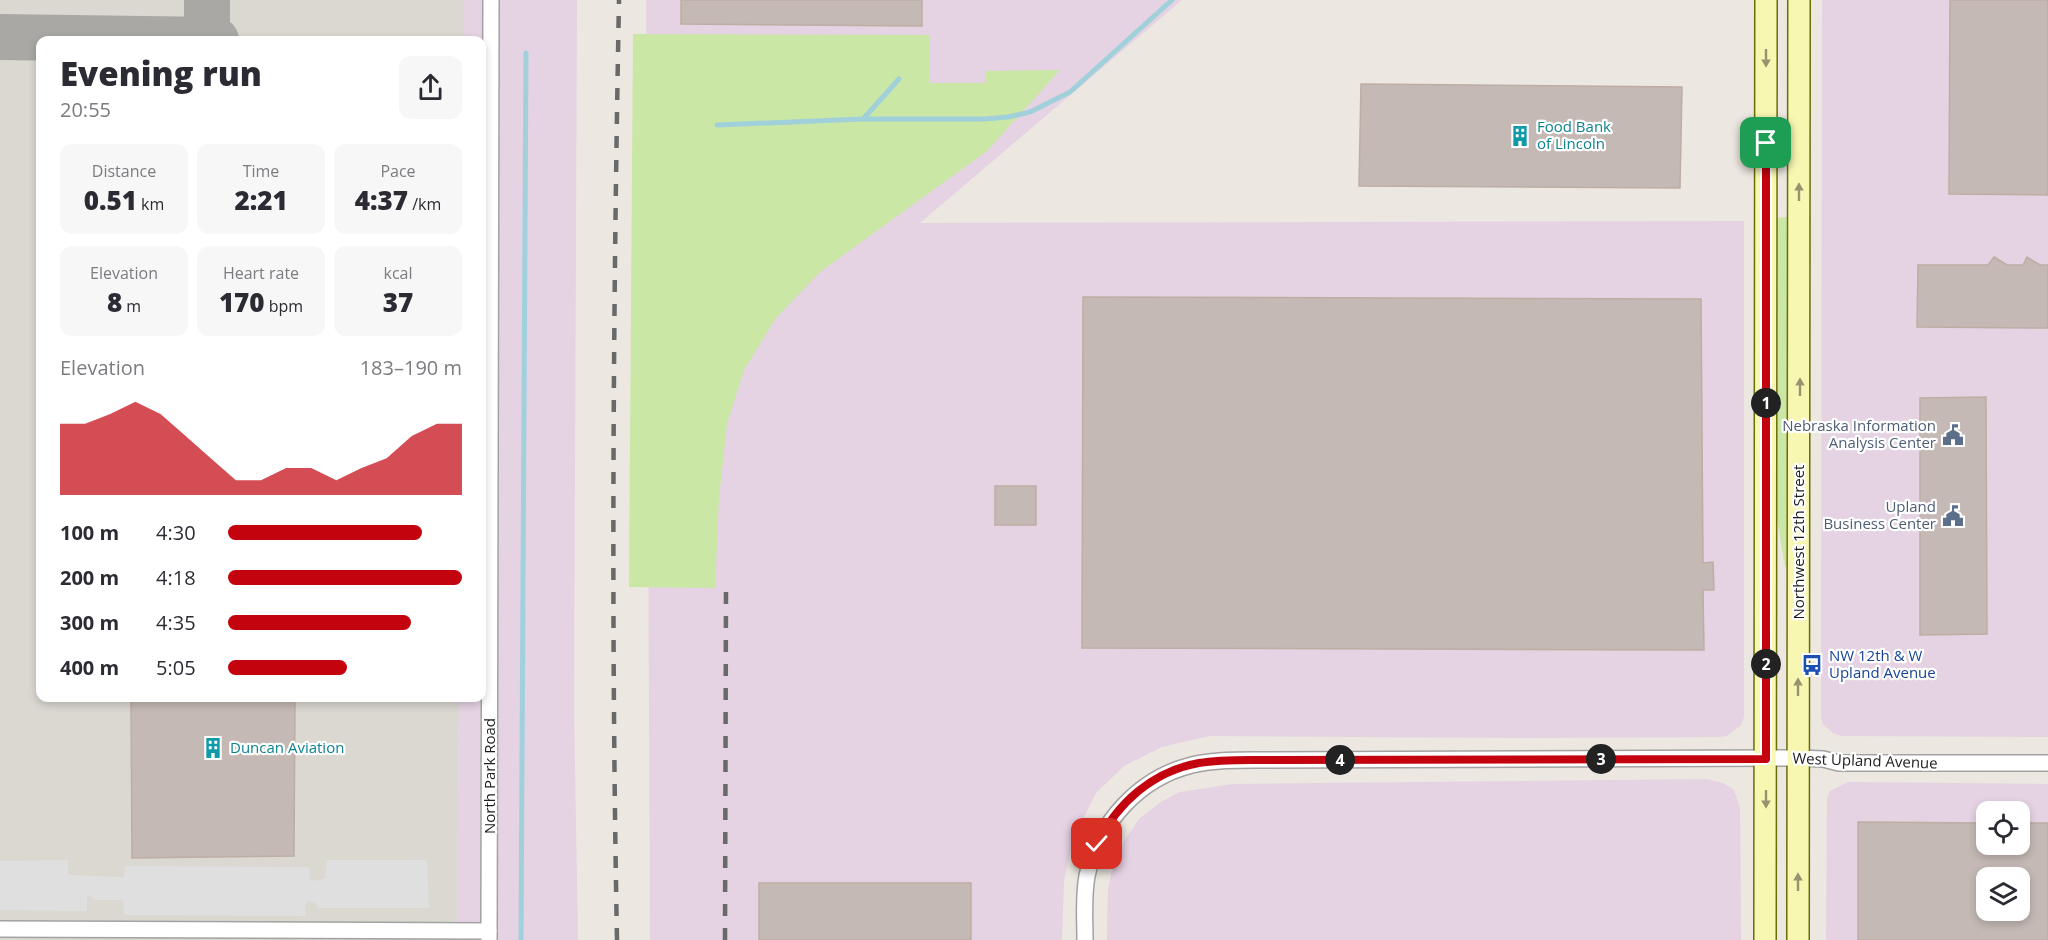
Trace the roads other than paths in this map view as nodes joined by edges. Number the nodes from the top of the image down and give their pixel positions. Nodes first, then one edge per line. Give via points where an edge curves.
1 (490, 0) edge
2 (1766, 0) edge
3 (1799, 0) edge
4 (1798, 758) junction
5 (1766, 759) junction
6 (2048, 763) edge
7 (0, 929) edge
8 (489, 936) edge
9 (1085, 940) edge
10 (1766, 940) edge
11 (1798, 940) edge

1 - 8 street, North Park Road
2 -> 5 main road
4 -> 3 main road, Northwest 12th Street
4 - 5 street, West Upland Avenue
4 - 6 street, West Upland Avenue via 1839,763
11 -> 4 main road, Northwest 12th Street
5 - 9 street, West Upland Avenue via 1218,761 1178,769 1147,784 1110,822 1092,856 1085,892
5 -> 10 main road
7 - 8 street

